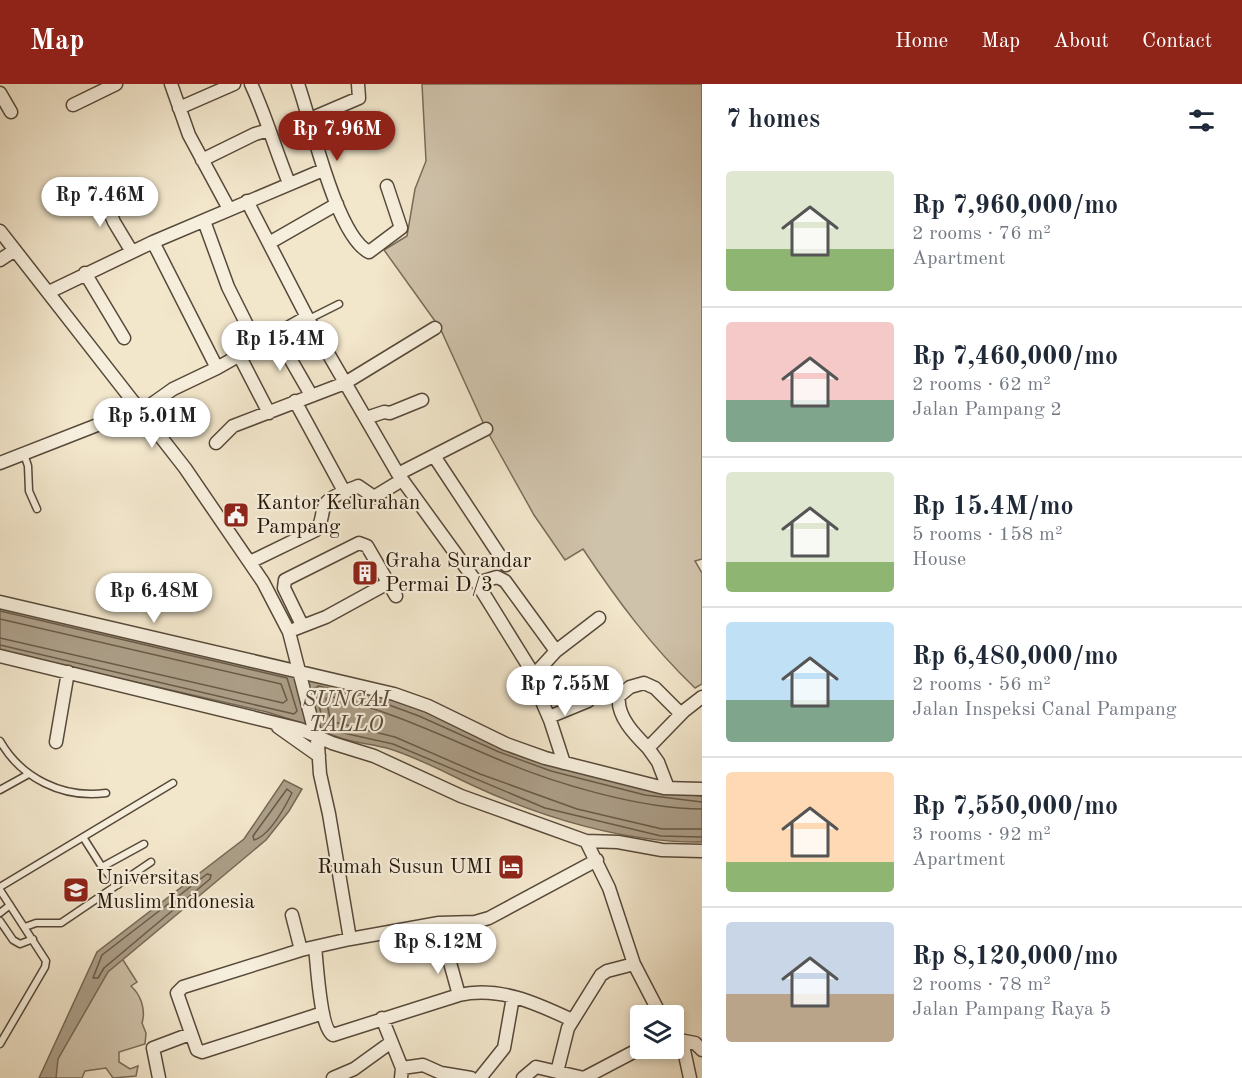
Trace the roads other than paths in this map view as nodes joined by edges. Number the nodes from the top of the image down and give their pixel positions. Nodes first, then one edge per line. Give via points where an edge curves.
1 (116, 84) edge
2 (171, 84) edge
3 (234, 84) edge
4 (251, 84) edge
5 (298, 84) edge
6 (358, 84) edge
7 (0, 93) edge
8 (73, 105) dead end
9 (179, 108) junction
10 (11, 112) dead end
11 (310, 119) junction
12 (269, 130) junction
13 (202, 160) junction
14 (323, 170) junction
15 (289, 183) junction
16 (387, 186) dead end
17 (100, 188) dead end
18 (247, 201) junction
19 (337, 204) junction
20 (229, 209) junction
21 (204, 221) junction
22 (0, 231) edge
23 (153, 242) junction
24 (269, 243) junction
25 (15, 249) junction
26 (132, 252) junction
27 (0, 260) edge
28 (85, 273) junction
29 (49, 292) junction
30 (339, 304) dead end
31 (307, 317) junction
32 (435, 328) dead end
33 (276, 334) junction
34 (124, 338) dead end
35 (257, 345) junction
36 (239, 355) junction
37 (217, 368) junction
38 (345, 383) junction
39 (311, 395) junction
40 (422, 400) dead end
41 (295, 401) junction
42 (139, 407) junction
43 (268, 413) junction
44 (366, 418) junction
45 (486, 429) dead end
46 (216, 443) dead end
47 (24, 454) junction
48 (435, 456) junction
49 (0, 463) edge
50 (400, 477) junction
51 (345, 493) junction
52 (38, 509) dead end
53 (250, 562) junction
54 (506, 565) dead end
55 (388, 583) junction
56 (477, 583) junction
57 (396, 596) dead end
58 (0, 602) edge
59 (599, 618) dead end
60 (302, 625) junction
61 (289, 632) junction
62 (556, 651) junction
63 (0, 656) edge
64 (68, 672) junction
65 (301, 675) junction
66 (534, 675) junction
67 (702, 697) edge
68 (588, 701) dead end
69 (681, 714) junction
70 (549, 717) junction
71 (269, 722) junction
72 (314, 729) junction
73 (0, 741) edge
74 (56, 742) dead end
75 (648, 748) junction
76 (319, 756) junction
77 (564, 763) junction
78 (27, 775) junction
79 (173, 783) dead end
80 (668, 788) junction
81 (702, 789) edge
82 (0, 790) edge
83 (106, 793) dead end
84 (82, 837) junction
85 (586, 841) junction
86 (144, 844) dead end
87 (702, 850) edge
88 (597, 860) junction
89 (151, 862) dead end
90 (102, 867) junction
91 (118, 885) junction
92 (0, 888) edge
93 (10, 905) junction
94 (0, 913) edge
95 (292, 915) dead end
96 (0, 921) edge
97 (439, 923) junction
98 (25, 927) junction
99 (33, 939) junction
100 (350, 939) junction
101 (315, 947) junction
102 (301, 950) junction
103 (633, 964) junction
104 (459, 995) junction
105 (513, 997) junction
106 (655, 1005) edge
107 (323, 1013) junction
108 (382, 1018) junction
109 (572, 1020) junction
110 (190, 1034) junction
111 (684, 1041) edge
112 (390, 1043) junction
113 (0, 1044) edge
114 (702, 1050) edge
115 (630, 1054) edge
116 (684, 1059) edge
117 (558, 1072) junction
118 (402, 1073) edge
119 (159, 1078) edge
120 (333, 1078) edge
121 (471, 1078) edge
122 (480, 1078) edge
123 (523, 1078) edge
124 (584, 1078) edge
125 (690, 1078) edge

1 - 8 street
2 - 9 street
3 - 9 street
4 - 12 street
5 - 11 street
6 - 11 street via 359,98
7 - 10 street
9 - 13 street
11 - 14 street
12 - 13 street
12 - 15 street
13 - 20 street
14 - 15 street
14 - 19 street
15 - 18 street
16 - 19 street via 401,228 369,252 359,245
17 - 26 street
18 - 20 street
18 - 24 street
19 - 24 street
20 - 21 street
21 - 23 street
21 - 35 street via 228,286
22 - 25 street
23 - 26 street
23 - 37 street
24 - 31 street
25 - 27 street
25 - 29 street
26 - 28 street
28 - 29 street
28 - 34 street
29 - 42 street
30 - 31 lane
31 - 33 street
31 - 38 street
32 - 38 street
33 - 35 street
33 - 39 street
35 - 36 street
36 - 37 street
36 - 43 street
37 - 42 street
38 - 39 street
38 - 44 street
39 - 41 street
40 - 44 street
41 - 43 street
41 - 51 street
42 - 47 street
42 - 53 street
43 - 46 street via 233,426
44 - 50 street
45 - 48 street
47 - 49 street
47 - 52 lane via 28,487
48 - 50 street
48 - 54 street
50 - 51 street via 376,496 358,486
50 - 56 street
51 - 53 street via 327,502 316,530
53 - 61 street
55 - 57 street
55 - 60 street via 326,617
55 - 60 street via 361,542 287,578 284,588
56 - 62 street via 497,577 505,581
56 - 66 street
58 - 65 street
59 - 62 street
60 - 61 street
61 - 65 street
62 - 66 street
63 - 64 street
64 - 71 street
64 - 74 street
65 - 72 street
65 - 77 street via 394,694 521,750
66 - 70 street
67 - 69 street
68 - 70 street
69 - 75 street
69 - 75 street via 655,688 644,683 619,696 618,704 632,732
70 - 77 street
71 - 72 street
71 - 76 street
72 - 76 street
72 - 85 street via 333,743 374,756 461,796
73 - 78 lane via 10,759
75 - 80 street
76 - 100 street
77 - 80 street
78 - 82 lane
78 - 83 lane via 78,794
79 - 84 lane
80 - 81 street
84 - 90 lane
84 - 92 lane
85 - 87 street via 662,850
85 - 88 street
86 - 90 lane
88 - 97 street via 489,918
88 - 103 street via 622,922
89 - 91 lane
90 - 91 lane
91 - 98 lane via 61,923
92 - 93 lane
93 - 94 lane
93 - 98 lane
95 - 102 street
96 - 99 lane via 20,944
97 - 100 street
97 - 104 street
98 - 99 lane
99 - 113 lane via 44,956 45,967
100 - 101 street
101 - 102 street
101 - 107 street
102 - 110 street via 179,990 178,1001
103 - 106 street
103 - 109 street via 603,973
104 - 105 street via 484,992
104 - 108 street
105 - 109 street via 540,1004
105 - 122 street via 504,1048
107 - 108 street via 331,1035
107 - 110 street via 202,1052 197,1050
108 - 112 street
109 - 117 street
110 - 119 street via 153,1048
111 - 114 street via 695,1043
112 - 118 street
112 - 120 street via 354,1069
115 - 124 street
116 - 125 street
117 - 123 street via 534,1067
117 - 124 street
118 - 121 street via 423,1065 441,1073

